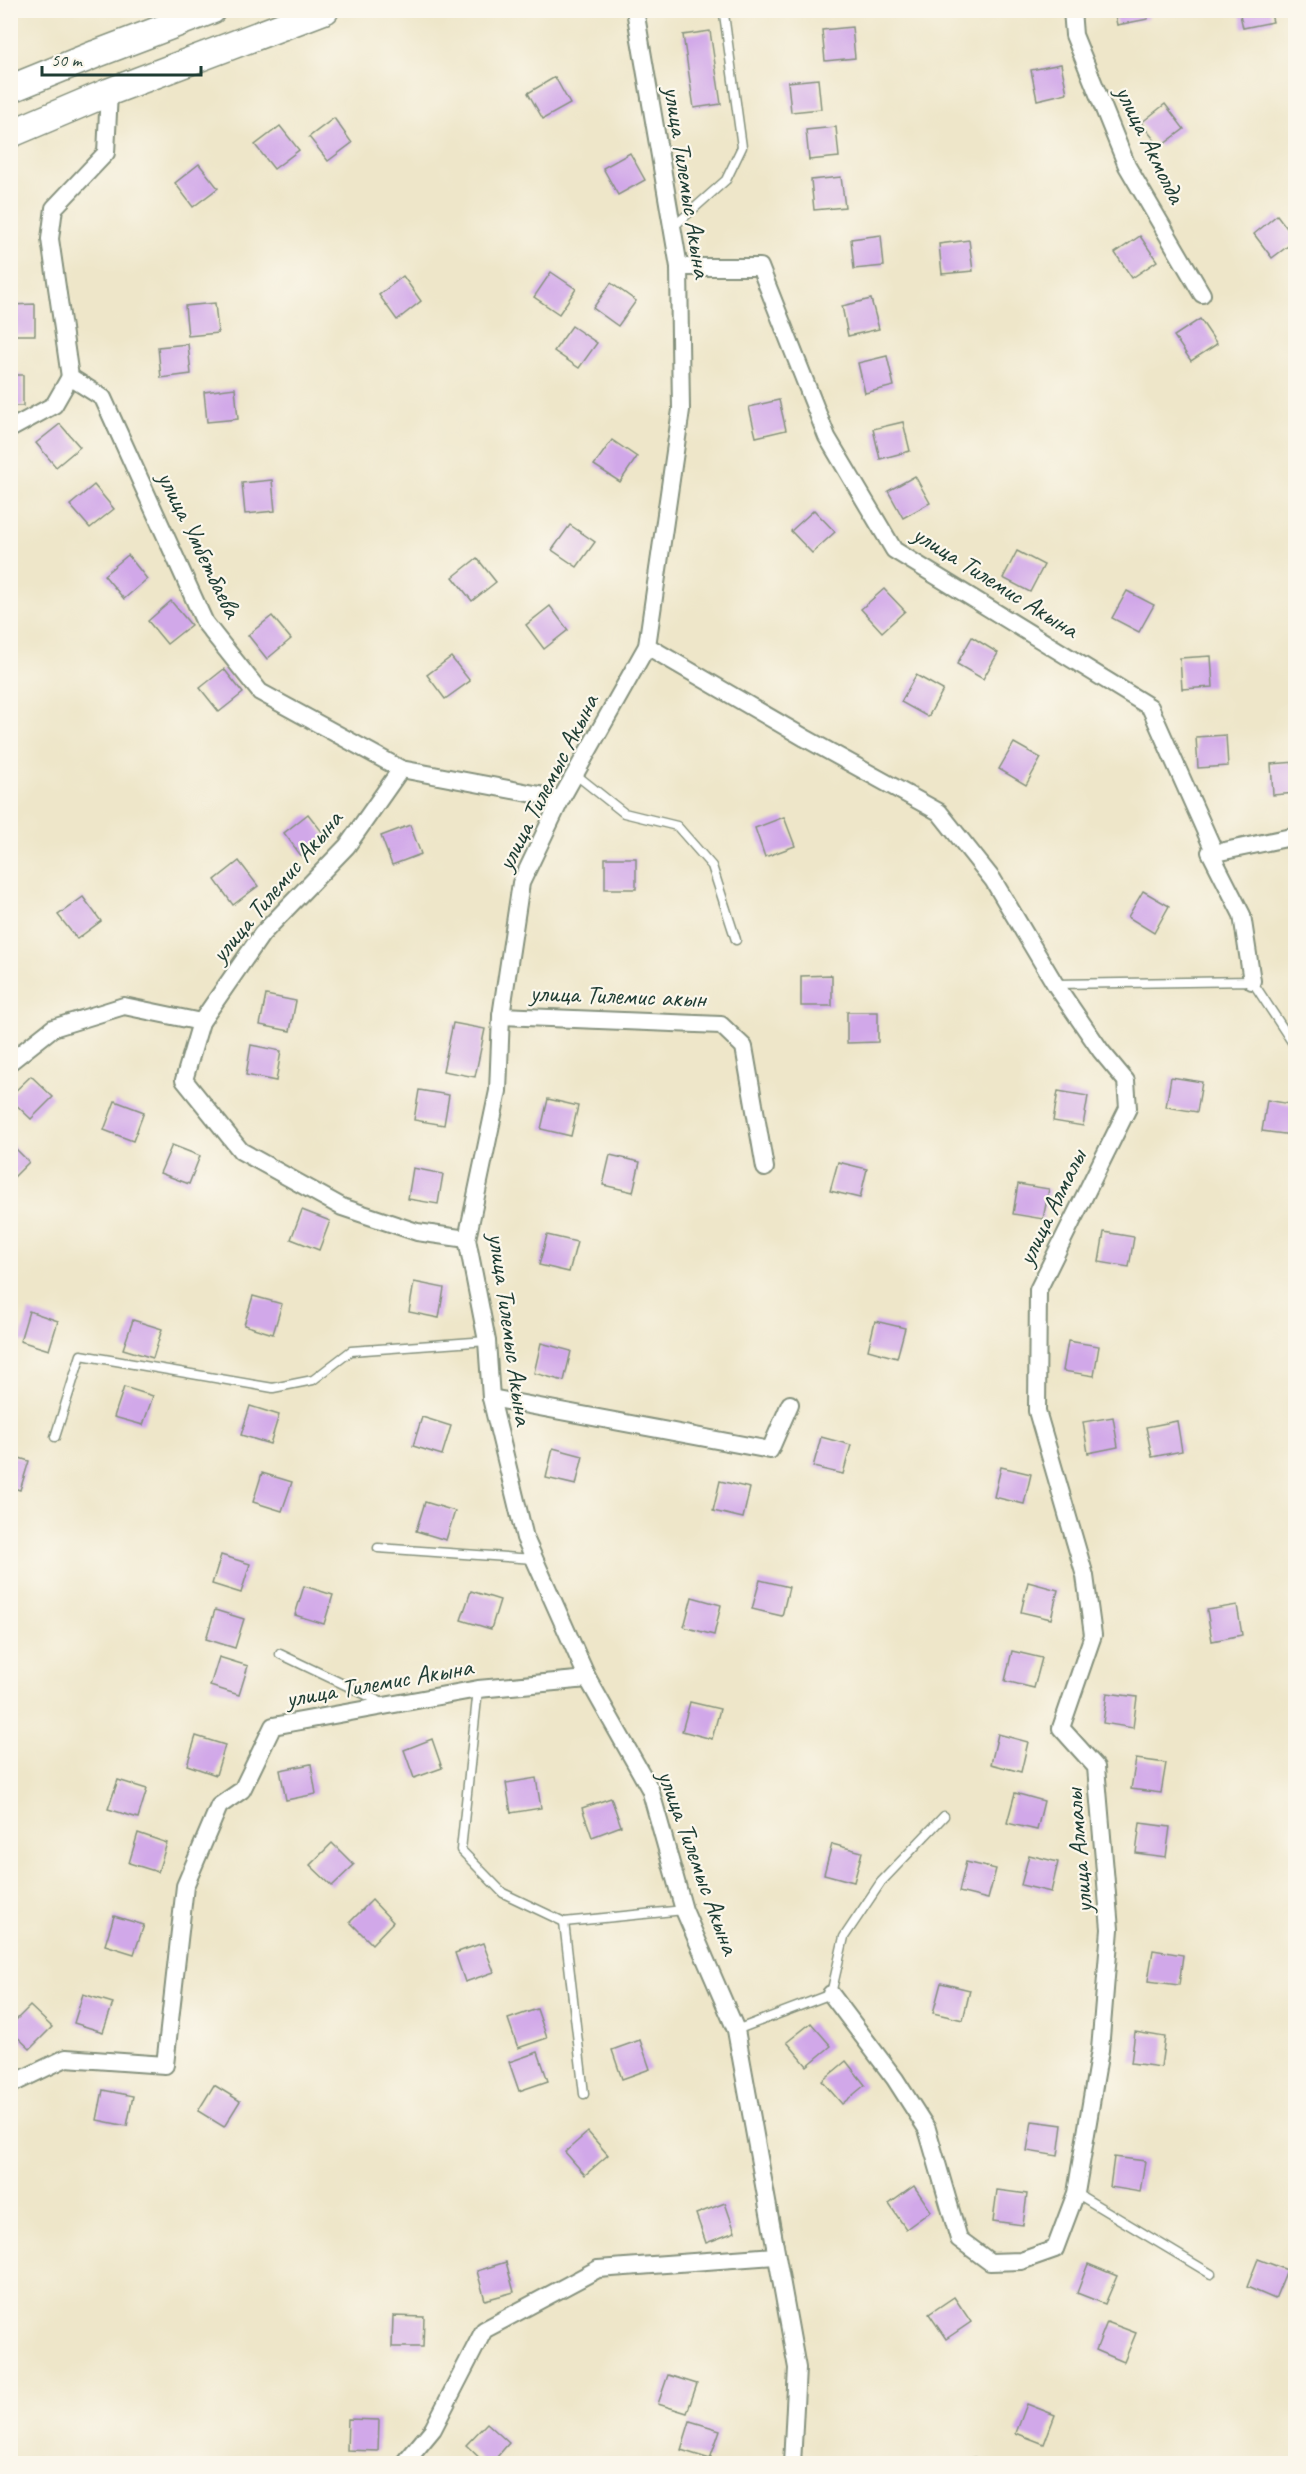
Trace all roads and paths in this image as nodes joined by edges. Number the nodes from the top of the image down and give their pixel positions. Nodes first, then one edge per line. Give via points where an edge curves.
1 (212, 10) edge
2 (325, 10) edge
3 (634, 10) edge
4 (717, 10) edge
5 (1072, 10) edge
6 (10, 89) edge
7 (108, 92) junction
8 (10, 134) edge
9 (672, 228) junction
10 (679, 267) junction
11 (1202, 294) dead end
12 (70, 377) junction
13 (10, 429) edge
14 (647, 646) junction
15 (400, 769) junction
16 (575, 774) junction
17 (561, 800) junction
18 (1296, 836) edge
19 (1215, 853) junction
20 (736, 939) dead end
21 (1252, 981) junction
22 (1055, 984) junction
23 (501, 1016) junction
24 (201, 1022) junction
25 (1296, 1048) edge
26 (10, 1062) edge
27 (765, 1168) dead end
28 (467, 1239) junction
29 (487, 1341) junction
30 (491, 1398) junction
31 (790, 1404) dead end
32 (55, 1437) dead end
33 (378, 1548) dead end
34 (535, 1559) junction
35 (280, 1654) dead end
36 (588, 1679) junction
37 (478, 1689) junction
38 (388, 1706) junction
39 (944, 1816) dead end
40 (684, 1910) junction
41 (564, 1922) junction
42 (831, 1994) junction
43 (735, 2030) junction
44 (10, 2085) edge
45 (584, 2094) dead end
46 (1076, 2193) junction
47 (775, 2256) junction
48 (1211, 2274) dead end
49 (404, 2463) edge
50 (792, 2463) edge

1 - 6 main road
2 - 7 main road
3 - 9 street, улица Тилемыс Акына
4 - 9 lane via 724,14 741,147 726,180
5 - 11 street, улица Акмолда via 1074,34 1127,166
7 - 8 main road
7 - 12 street via 106,153 54,208 50,239
9 - 10 street, улица Тилемыс Акына
10 - 14 street, улица Тилемыс Акына via 681,410
10 - 19 street, улица Тилемис Акына via 760,267 827,437 894,550 1150,707
12 - 13 street via 54,405
12 - 15 street, улица Умбетбаева via 103,398 205,623 260,692
14 - 16 street, улица Тилемыс Акына
14 - 22 street via 939,812 993,880
15 - 17 street
15 - 24 street, улица Тилемис Акына via 347,846 262,934
16 - 17 street, улица Тилемыс Акына
16 - 20 lane via 624,813 677,826 712,866
17 - 23 street, улица Тилемыс Акына via 521,883
18 - 19 street
19 - 21 street, улица Тилемис Акына via 1210,852 1242,915
21 - 22 lane
21 - 25 lane
22 - 46 street, улица Алмалы via 1126,1081 1128,1108 1038,1290 1037,1411 1085,1576 1093,1635 1061,1728 1096,1767 1110,1929 1100,2050
23 - 27 street, улица Тилемис акын via 721,1025 744,1047
23 - 28 street, улица Тилемыс Акына via 498,1091
24 - 26 street via 124,1006 53,1028
24 - 28 street, улица Тилемис Акына via 184,1080 241,1151 342,1207 417,1232
28 - 29 street, улица Тилемыс Акына
29 - 30 street, улица Тилемыс Акына
29 - 32 lane via 351,1351 314,1380 273,1388 81,1355
30 - 31 street via 770,1450
30 - 34 street, улица Тилемыс Акына via 525,1538
33 - 34 lane
34 - 36 street, улица Тилемыс Акына
35 - 38 lane
36 - 37 street, улица Тилемис Акына
36 - 40 street, улица Тилемыс Акына via 650,1789
37 - 38 street, улица Тилемис Акына
37 - 41 lane via 461,1850 503,1893
38 - 44 street, улица Тилемис Акына via 273,1726 242,1790 219,1806 185,1887 165,2065 66,2058
39 - 42 lane via 881,1882 844,1937
40 - 41 lane
40 - 43 street, улица Тилемыс Акына
41 - 45 lane
42 - 43 lane
42 - 46 street, улица Алмалы via 927,2129 959,2240 990,2262 1021,2261 1054,2249
43 - 47 street, улица Тилемыс Акына
46 - 48 lane
47 - 49 street via 598,2269 484,2330 433,2428
47 - 50 street, улица Тилемыс Акына via 797,2368

